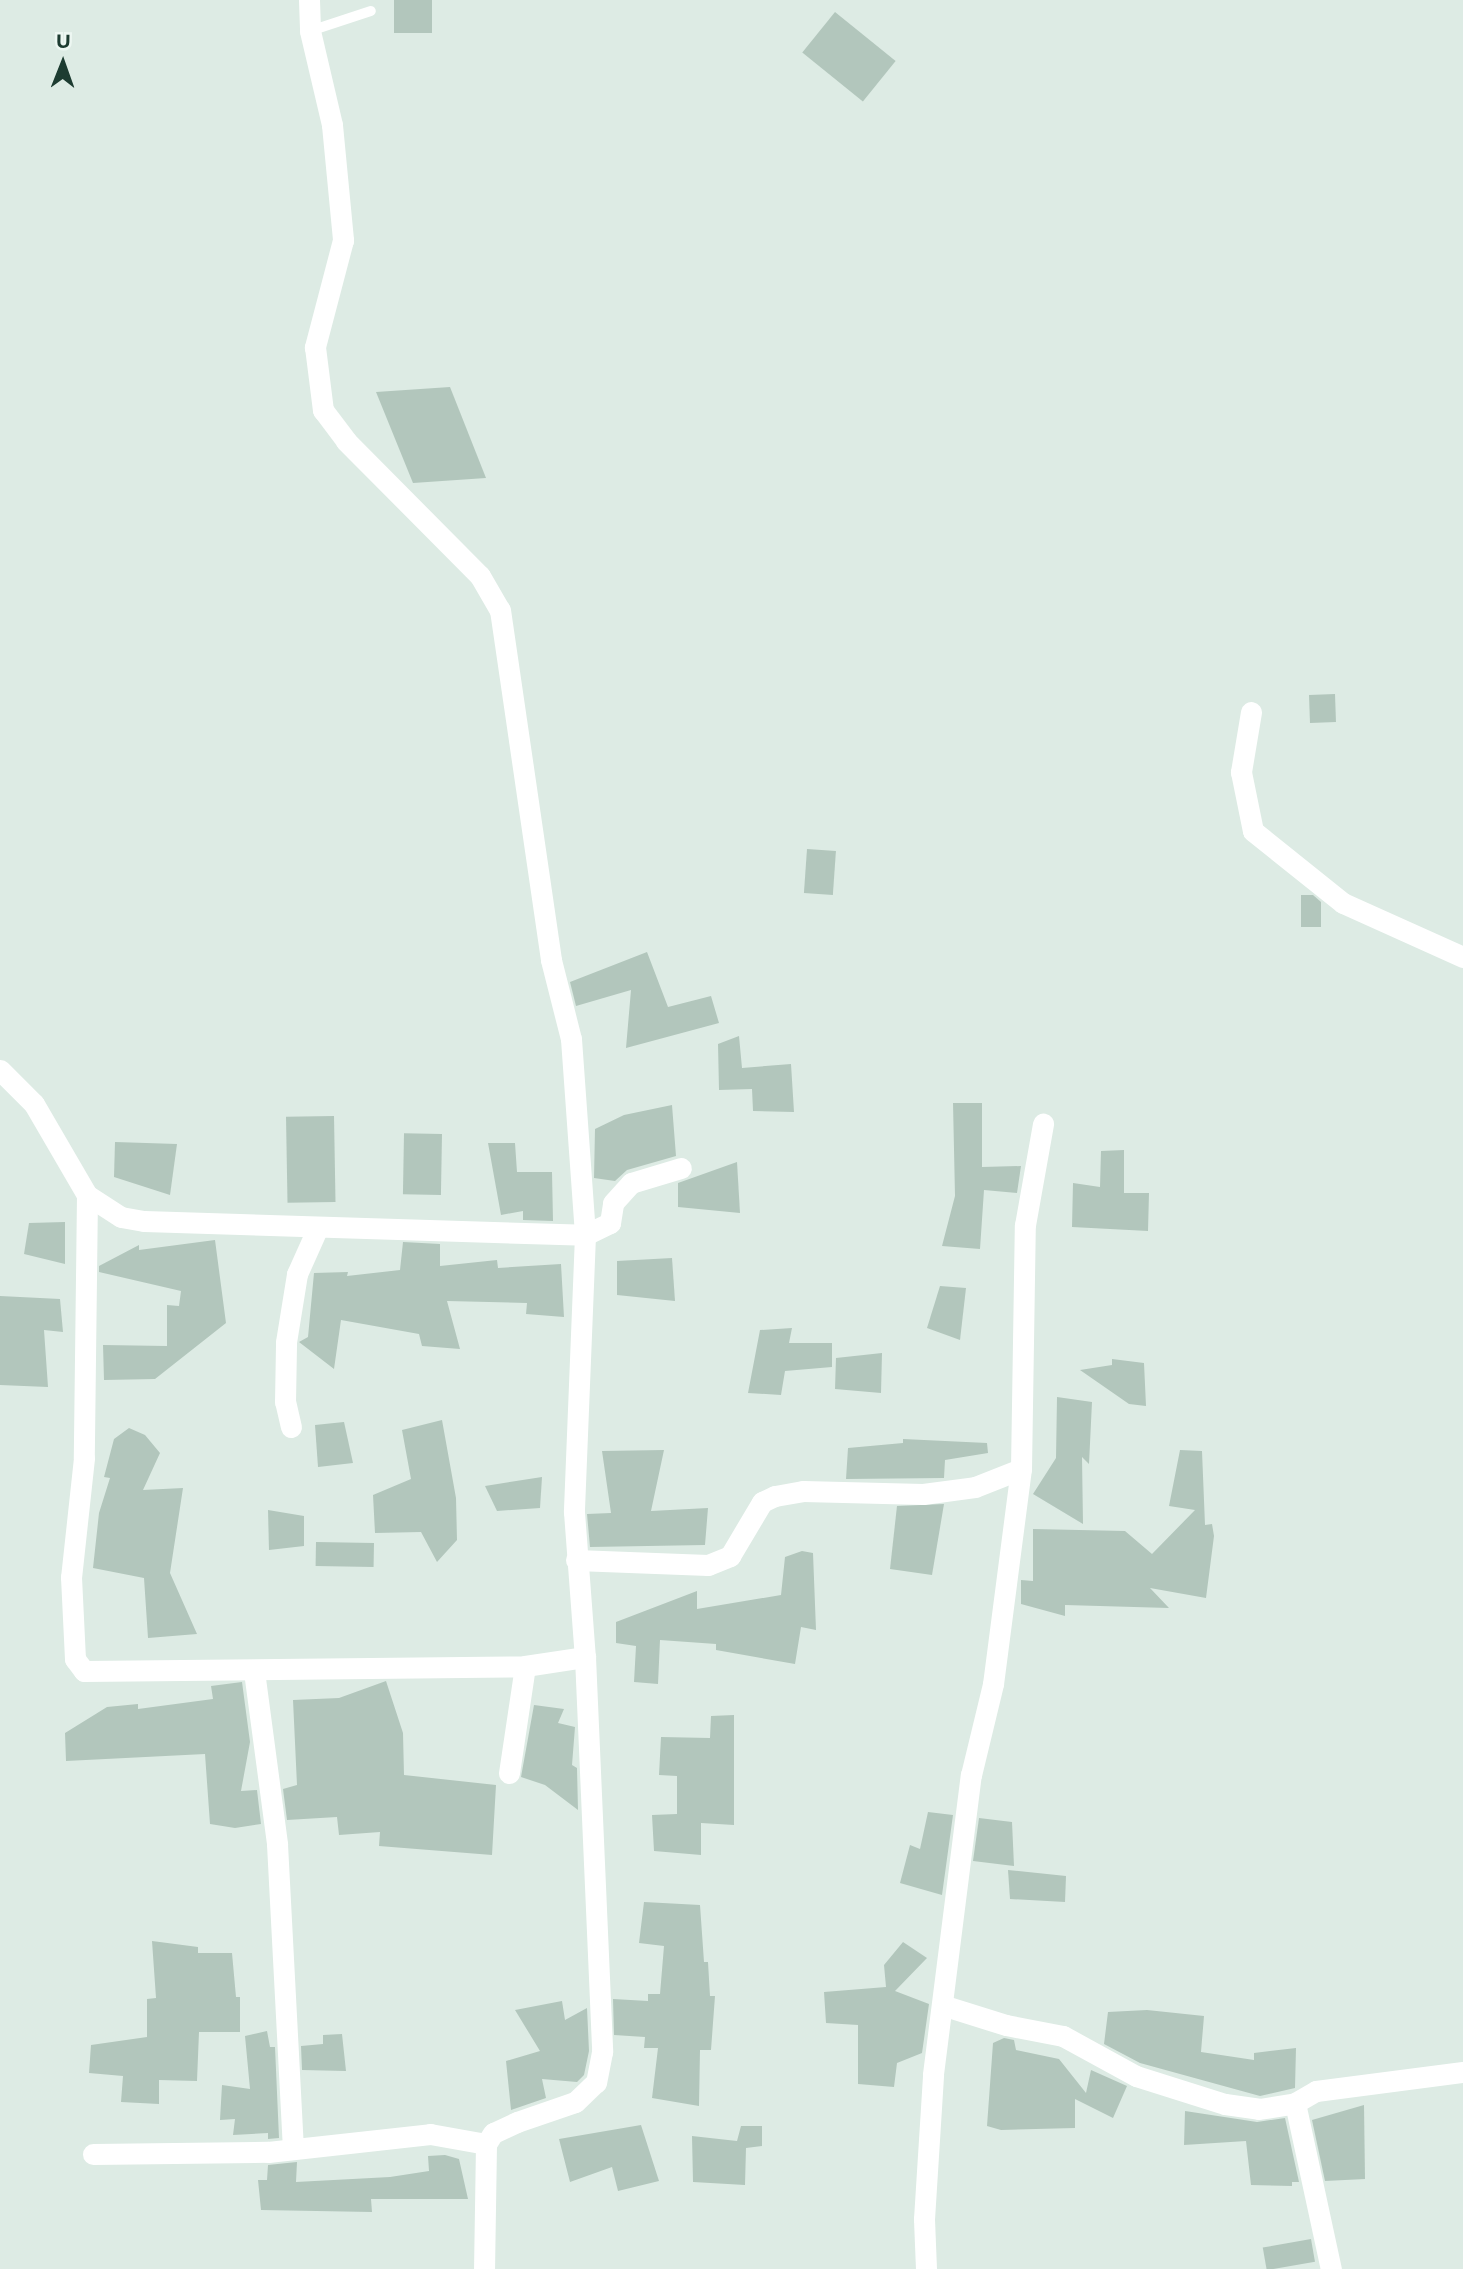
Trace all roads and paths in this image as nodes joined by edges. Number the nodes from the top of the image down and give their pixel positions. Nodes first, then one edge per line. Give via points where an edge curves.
1 (309, 0) edge
2 (371, 11) dead end
3 (310, 31) junction
4 (1251, 712) dead end
5 (1463, 957) edge
6 (0, 1070) edge
7 (1043, 1124) dead end
8 (681, 1168) dead end
9 (87, 1195) junction
10 (318, 1227) junction
11 (585, 1235) junction
12 (291, 1427) dead end
13 (1021, 1469) junction
14 (576, 1560) junction
15 (585, 1657) junction
16 (525, 1666) junction
17 (254, 1671) junction
18 (509, 1773) dead end
19 (942, 2005) junction
20 (1463, 2072) edge
21 (1295, 2103) junction
22 (486, 2144) junction
23 (293, 2149) junction
24 (93, 2154) dead end
25 (484, 2269) edge
26 (926, 2269) edge
27 (1331, 2269) edge

1 - 3 street
2 - 3 lane
3 - 11 street via 332,125 343,240 335,282 316,337 323,410 346,441 480,576 500,610 551,960 571,1039
4 - 5 street via 1241,772 1253,831 1343,903
6 - 9 street via 34,1104
7 - 13 street via 1025,1224
8 - 11 street via 631,1183 612,1203 610,1223
9 - 10 street via 121,1217 144,1221
9 - 17 street via 84,1458 71,1577 75,1659 93,1674
10 - 11 street
10 - 12 street via 297,1274 286,1342 285,1402
11 - 14 street
13 - 14 street via 975,1487 923,1494 803,1491 775,1496 762,1502 730,1556 708,1565
13 - 19 street via 993,1684 971,1775
14 - 15 street
15 - 16 street
15 - 22 street via 602,2052 596,2082 575,2102 493,2133
16 - 17 street
16 - 18 street
17 - 23 street via 277,1844
19 - 21 street via 1078,2040 1136,2076 1225,2104 1259,2109
19 - 26 street via 924,2219
20 - 21 street via 1316,2091
21 - 27 street
22 - 23 street via 430,2134
22 - 25 street
23 - 24 street

